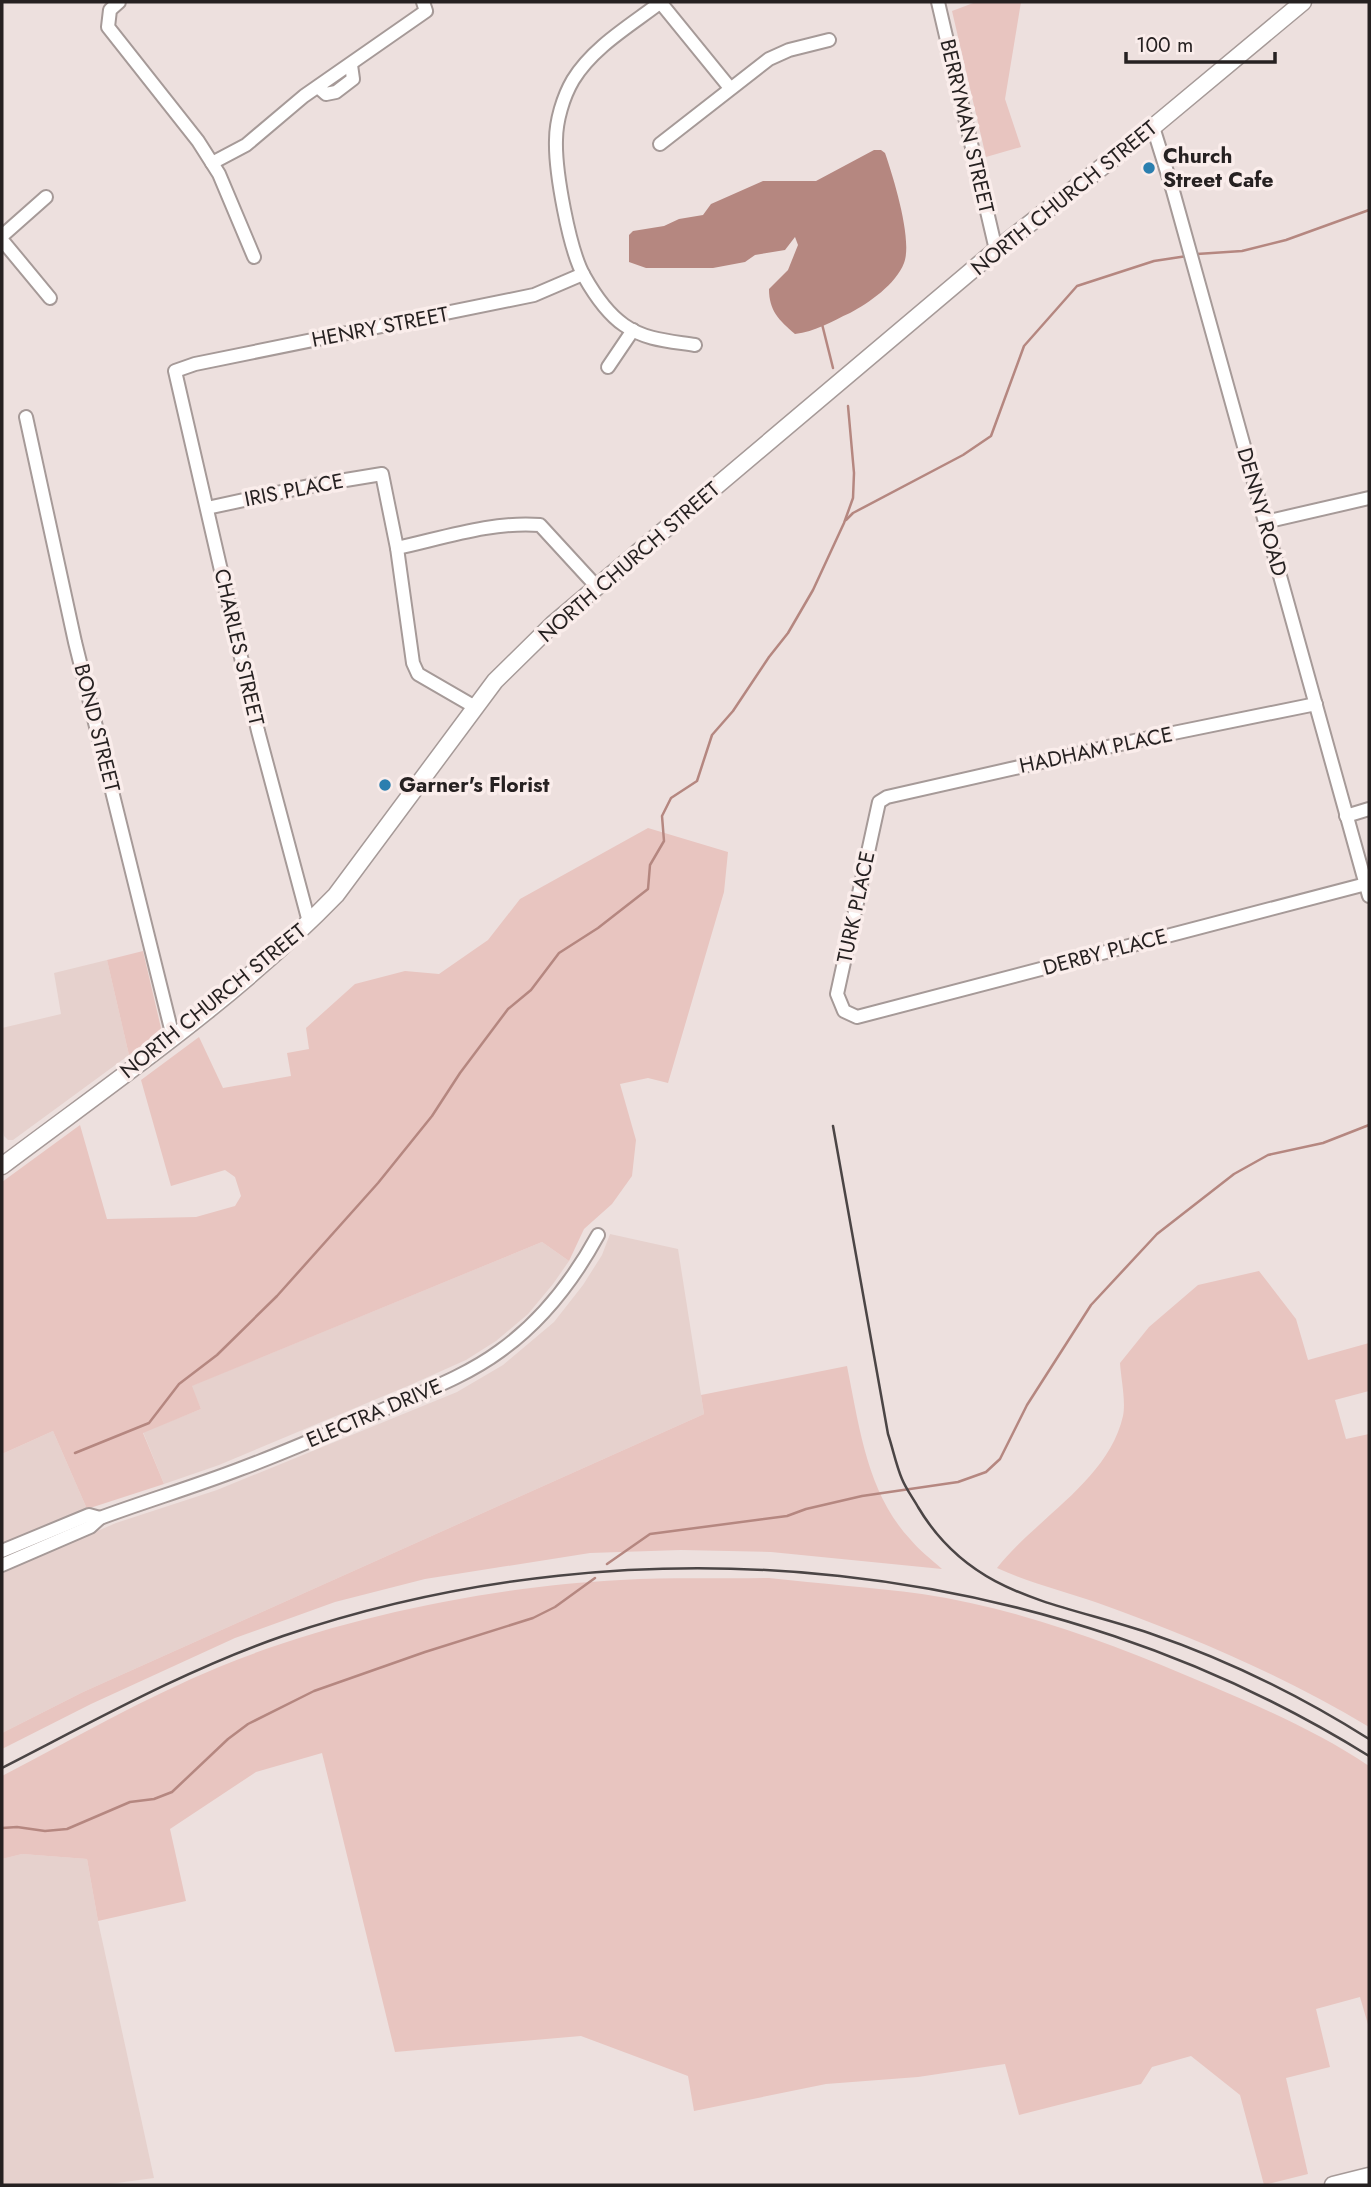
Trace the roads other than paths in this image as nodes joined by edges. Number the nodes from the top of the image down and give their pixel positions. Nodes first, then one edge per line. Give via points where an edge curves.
1 (120, 2) edge
2 (424, 2) edge
3 (660, 2) edge
4 (938, 2) edge
5 (1303, 2) edge
6 (829, 40) dead end
7 (730, 88) junction
8 (1153, 127) junction
9 (660, 144) dead end
10 (212, 163) junction
11 (46, 197) dead end
12 (2, 238) edge
13 (996, 250) junction
14 (254, 257) dead end
15 (583, 274) junction
16 (50, 298) dead end
17 (633, 330) junction
18 (695, 345) dead end
19 (608, 368) dead end
20 (175, 370) joint
21 (26, 417) dead end
22 (1369, 498) edge
23 (207, 508) junction
24 (1265, 522) junction
25 (397, 548) junction
26 (597, 587) junction
27 (1316, 704) junction
28 (475, 707) junction
29 (879, 802) joint
30 (1369, 809) edge
31 (1346, 816) junction
32 (1368, 890) edge
33 (309, 922) junction
34 (844, 1011) joint
35 (173, 1037) junction
36 (2, 1166) edge
37 (598, 1235) dead end
38 (100, 1518) junction
39 (2, 1551) edge
40 (2, 1565) edge
41 (1369, 2176) edge
42 (1333, 2185) edge

1 - 10 street via 110,10 108,27
2 - 10 street via 426,11 318,87 246,145
3 - 7 street
3 - 15 street via 601,48 574,79 561,109 555,138 558,175
4 - 13 street, BERRYMAN STREET
5 - 8 main road, NORTH CHURCH STREET
6 - 7 street via 769,59
7 - 9 street
8 - 13 main road, NORTH CHURCH STREET
8 - 24 street, DENNY ROAD
10 - 14 street
11 - 12 street
12 - 16 street
13 - 26 main road, NORTH CHURCH STREET
15 - 17 street via 601,301
15 - 20 street, HENRY STREET via 534,295
17 - 18 street via 646,337
17 - 19 street
20 - 23 street, CHARLES STREET
21 - 35 street, BOND STREET via 75,642
22 - 24 street
23 - 25 street, IRIS PLACE via 382,474
23 - 33 street, CHARLES STREET via 258,731
24 - 27 street, DENNY ROAD
25 - 26 street via 502,526 540,525
25 - 28 street via 418,674
26 - 28 main road, NORTH CHURCH STREET via 495,681
27 - 29 street, HADHAM PLACE via 1121,744
27 - 31 street, DENNY ROAD
28 - 33 main road, NORTH CHURCH STREET via 336,895
29 - 34 street, TURK PLACE via 837,995
30 - 31 street
31 - 32 street, DENNY ROAD
32 - 34 street, DERBY PLACE via 858,1017
33 - 35 main road, NORTH CHURCH STREET
35 - 36 main road, NORTH CHURCH STREET
37 - 38 street, ELECTRA DRIVE via 583,1264 543,1313 482,1363 255,1463
38 - 39 street, ELECTRA DRIVE via 89,1515
38 - 40 street, ELECTRA DRIVE via 90,1527
41 - 42 main road

